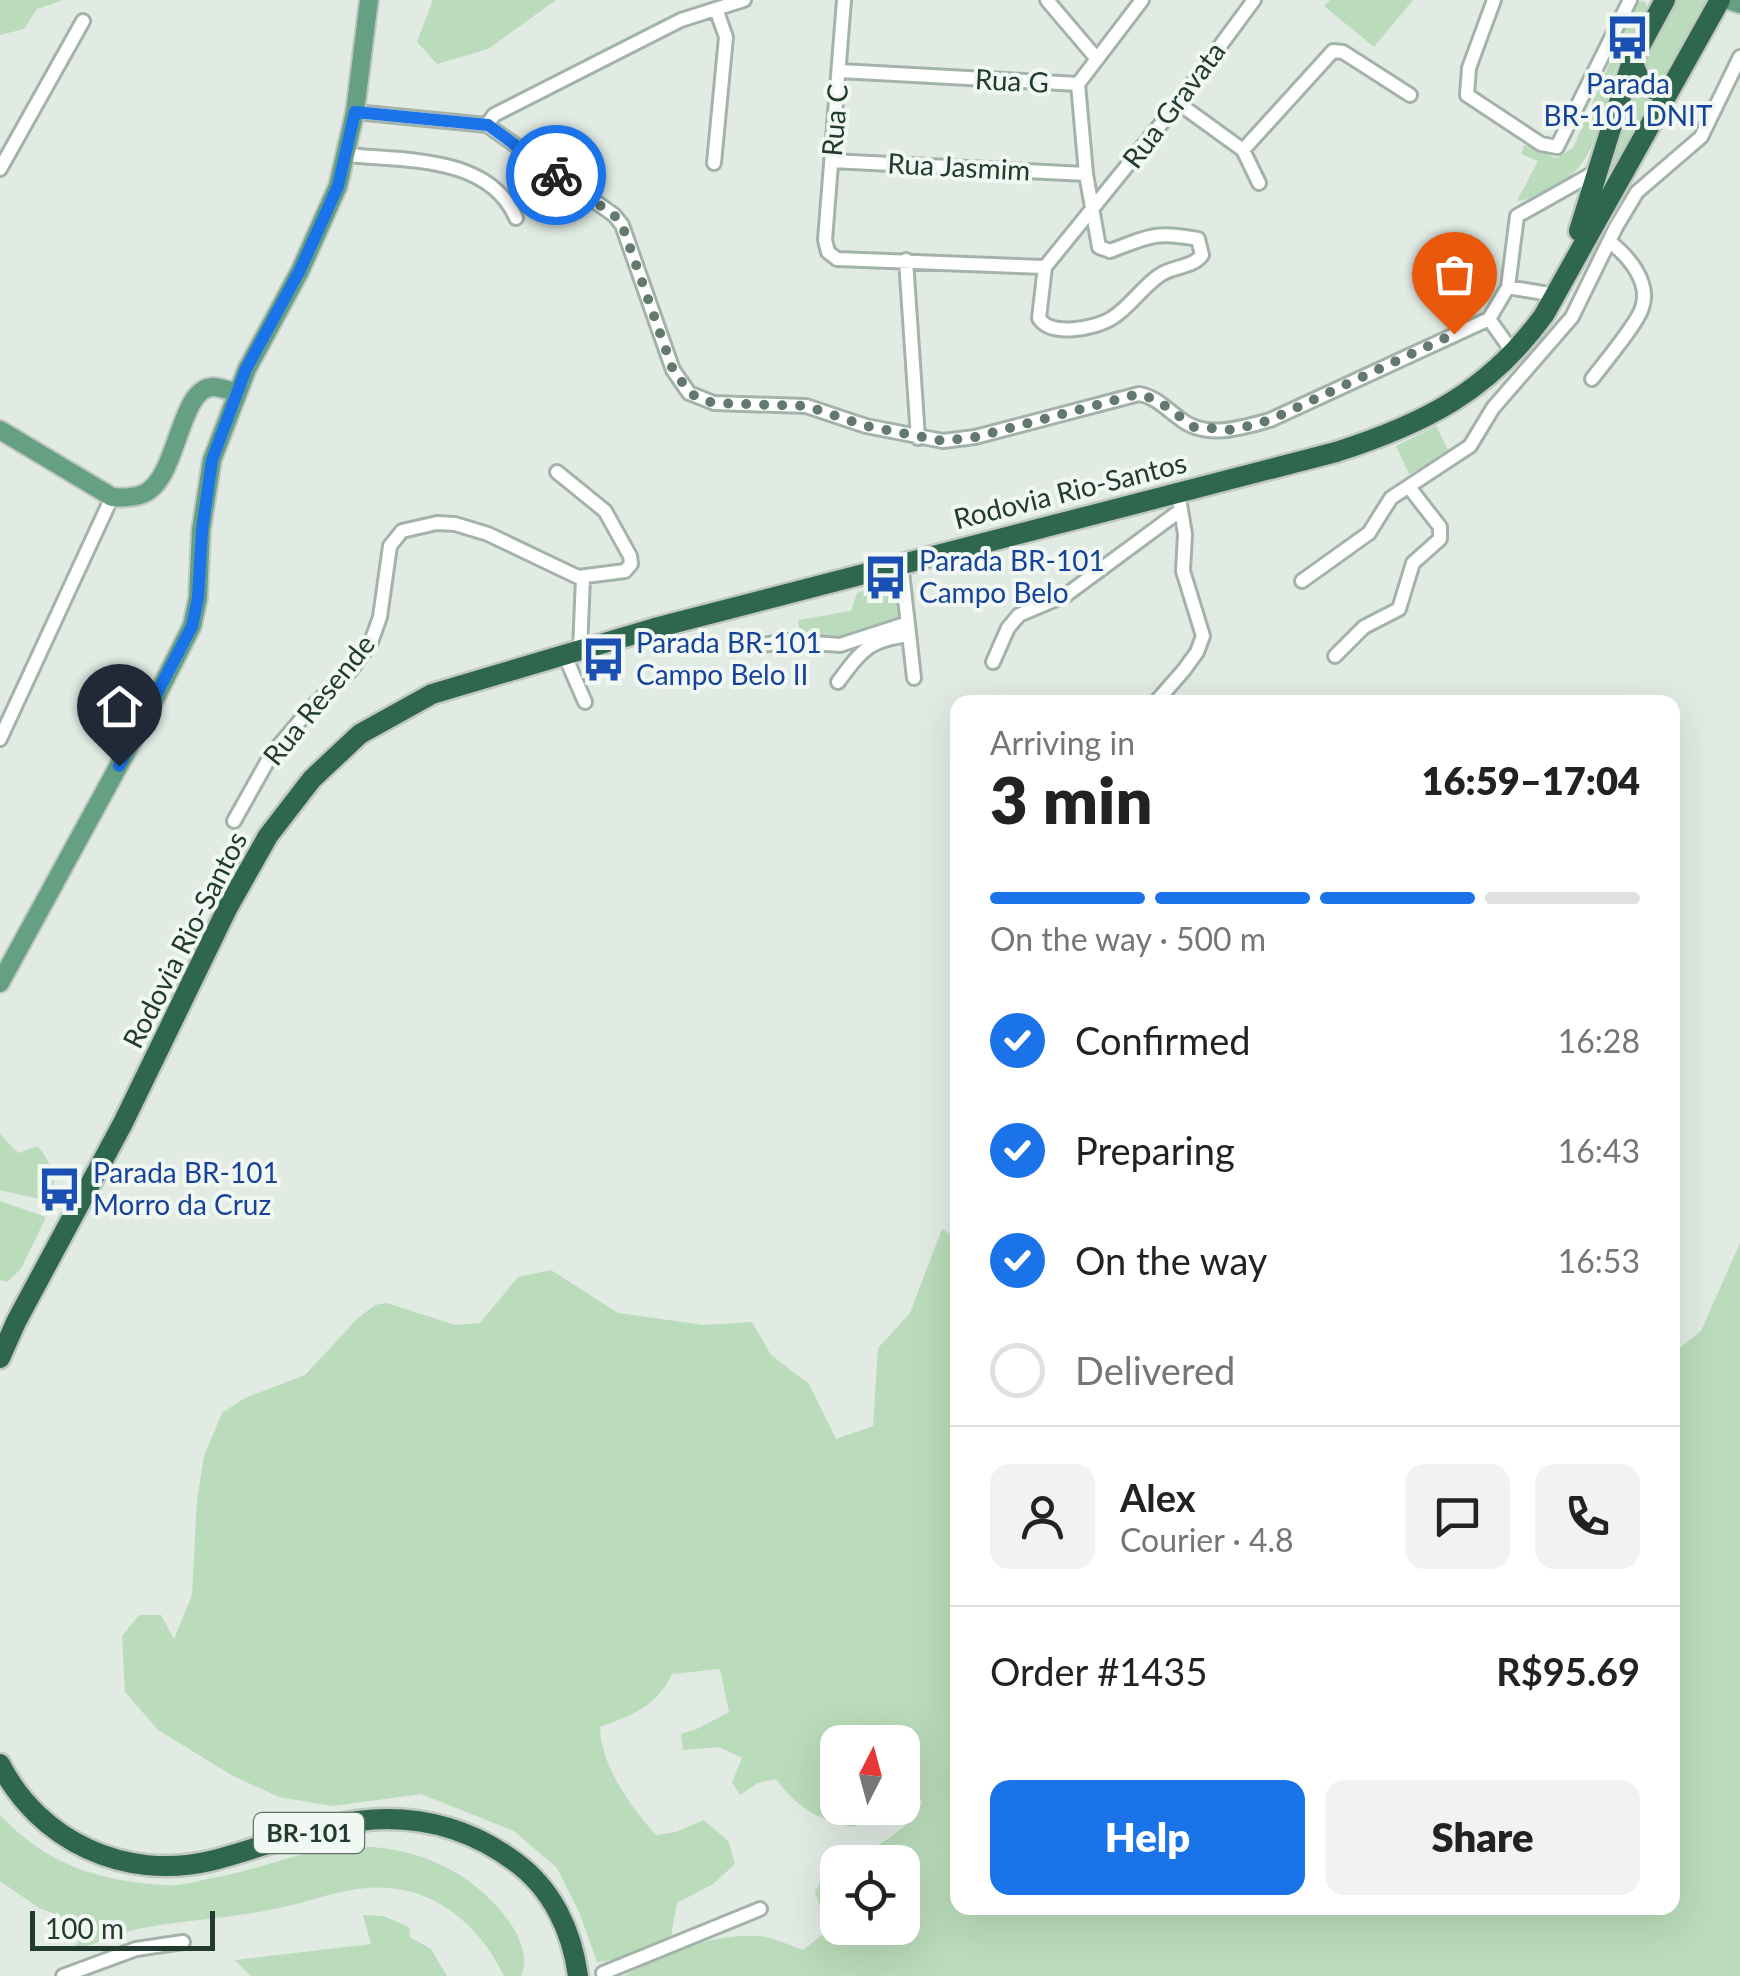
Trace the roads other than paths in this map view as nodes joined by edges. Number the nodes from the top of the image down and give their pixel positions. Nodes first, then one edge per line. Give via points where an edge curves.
1 (368, 0) edge
2 (744, 0) edge
3 (844, 0) edge
4 (1046, 0) edge
5 (1142, 0) edge
6 (1494, 0) edge
7 (1630, 0) edge
8 (1664, 0) edge
9 (1720, 0) edge
10 (1728, 0) edge
11 (1251, 1) edge
12 (1740, 4) edge
13 (716, 9) junction
14 (83, 21) dead end
15 (1740, 58) edge
16 (1097, 59) junction
17 (1632, 62) junction
18 (840, 71) junction
19 (1078, 84) junction
20 (1671, 88) junction
21 (1410, 94) dead end
22 (1178, 103) junction
23 (355, 112) junction
24 (488, 125) junction
25 (1243, 150) junction
26 (348, 155) junction
27 (832, 161) junction
28 (714, 163) dead end
29 (0, 170) edge
30 (1597, 171) junction
31 (1086, 174) junction
32 (1260, 182) dead end
33 (1094, 209) junction
34 (516, 218) dead end
35 (1610, 242) junction
36 (906, 260) junction
37 (1568, 266) junction
38 (1045, 267) junction
39 (1508, 288) junction
40 (1555, 295) junction
41 (1488, 319) junction
42 (1514, 354) junction
43 (1592, 378) dead end
44 (236, 392) junction
45 (1, 432) edge
46 (918, 438) junction
47 (558, 472) dead end
48 (1410, 487) junction
49 (112, 498) junction
50 (1180, 501) junction
51 (901, 563) junction
52 (583, 577) junction
53 (1302, 581) dead end
54 (908, 629) junction
55 (762, 645) dead end
56 (572, 653) junction
57 (1335, 656) dead end
58 (993, 662) dead end
59 (914, 678) dead end
60 (838, 682) dead end
61 (1162, 695) edge
62 (585, 702) dead end
63 (0, 740) edge
64 (234, 820) dead end
65 (0, 983) edge
66 (0, 1358) edge
67 (0, 1764) edge
68 (760, 1909) dead end
69 (182, 1942) dead end
70 (577, 1966) edge
71 (85, 1973) edge
72 (602, 1974) edge
73 (62, 1976) edge

1 - 23 main road
2 - 13 street
3 - 18 street, Rua C
4 - 16 street
5 - 16 street, Rua G
6 - 7 street via 1469,68 1467,96 1541,144 1557,147
8 - 17 highway, Rodovia Rio-Santos
9 - 20 highway, Rodovia Rio-Santos
10 - 12 main road
11 - 22 street, Rua Gravata
13 - 24 street via 681,20 494,115
13 - 28 street via 726,38
14 - 29 street
15 - 35 street via 1700,137 1637,192
16 - 19 street, Rua G
17 - 20 highway via 1642,86
17 - 30 highway, Rodovia Rio-Santos
18 - 19 street, Rua G
18 - 27 street, Rua C
19 - 31 street
20 - 37 highway, Rodovia Rio-Santos
21 - 25 street via 1333,51
22 - 25 street
22 - 33 street, Rua Gravata
23 - 24 street
23 - 26 main road
24 - 46 street via 622,225 664,350 690,393 714,403 806,406
25 - 32 street
26 - 34 street via 473,174 510,204
26 - 44 main road via 300,270
27 - 31 street, Rua Jasmim
27 - 36 street, Rua C via 828,252 837,260
30 - 37 highway, Rodovia Rio-Santos
30 - 39 street via 1517,216
31 - 33 street
33 - 38 street, Rua Gravata
33 - 38 street via 1099,247 1110,252 1157,234 1198,239 1202,256 1163,272 1113,318 1058,331 1039,318
35 - 43 street via 1632,259 1642,308
35 - 48 street via 1572,317 1493,408 1470,446
36 - 38 street
36 - 46 street
37 - 40 highway, Rodovia Rio-Santos
39 - 40 street
39 - 41 street
40 - 42 highway, Rodovia Rio-Santos
41 - 42 street
41 - 46 street via 1270,420 1234,430 1194,427 1138,394 976,437
42 - 50 highway, Rodovia Rio-Santos via 1437,413 1388,436
44 - 49 main road via 203,390 158,484 132,498
44 - 65 main road via 206,484 192,626
45 - 49 main road
47 - 52 street via 599,504 630,556 625,570
48 - 53 street via 1390,498 1368,533
48 - 57 street via 1440,527 1440,539 1408,570 1398,609 1364,626
49 - 63 street
50 - 51 highway, Rodovia Rio-Santos
50 - 58 street via 1066,594 1018,615
50 - 61 street via 1183,571 1203,636
51 - 54 street
51 - 56 highway, Rodovia Rio-Santos
52 - 56 street
52 - 64 street, Rua Resende via 455,524 402,532 390,546 371,642 271,755
54 - 55 street via 840,645
54 - 59 street
54 - 60 street via 875,642
56 - 62 street
56 - 66 highway, Rodovia Rio-Santos via 432,694 360,734 312,779 268,836 228,908
67 - 70 highway, BR-101 via 14,1791 53,1829 104,1856 140,1863 207,1862 384,1819 454,1828 528,1870 555,1905
68 - 72 street
69 - 71 street via 136,1948
70 - 72 street
71 - 73 street

